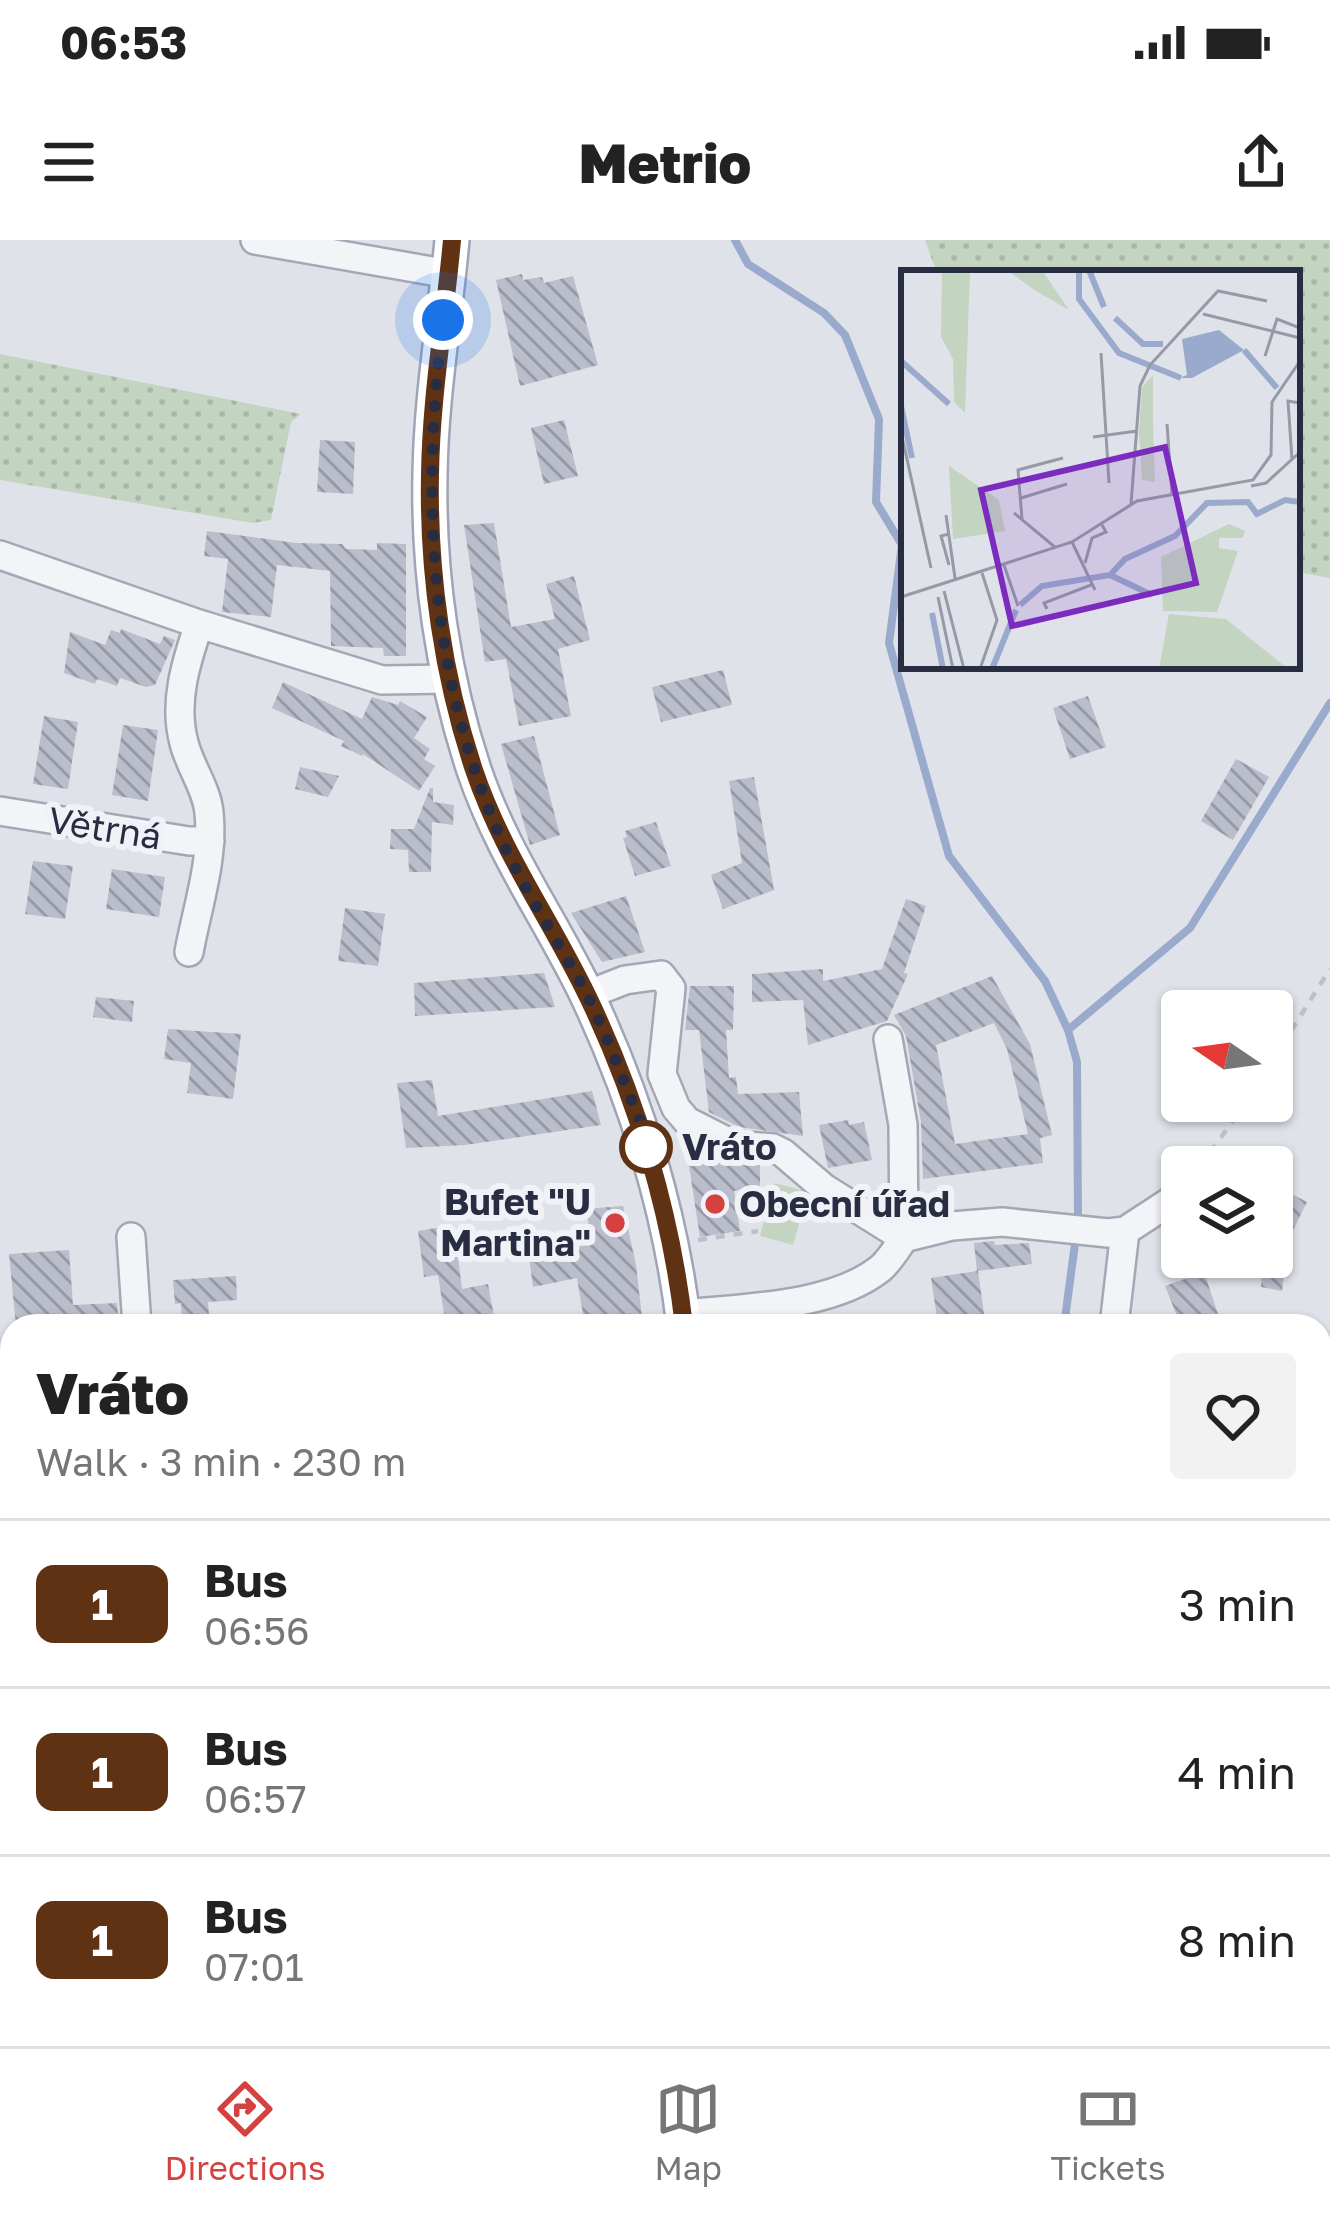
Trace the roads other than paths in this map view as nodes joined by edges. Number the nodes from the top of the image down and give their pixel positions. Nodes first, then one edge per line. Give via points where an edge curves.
1 (256, 240) edge
2 (333, 247) edge
3 (450, 257) edge
4 (0, 555) edge
5 (199, 624) junction
6 (450, 679) junction
7 (0, 811) edge
8 (210, 841) junction
9 (189, 952) dead end
10 (587, 995) junction
11 (888, 1039) dead end
12 (1161, 1207) edge
13 (1125, 1231) junction
14 (131, 1237) dead end
15 (904, 1238) junction
16 (135, 1314) edge
17 (683, 1314) edge
18 (718, 1314) edge
19 (1115, 1314) edge

1 - 2 street
2 - 3 street
3 - 6 main road via 430,475
4 - 5 street
5 - 6 street via 382,680
5 - 8 street via 180,715 209,807
6 - 10 main road via 494,823
7 - 8 street, Větrná
8 - 9 street
10 - 15 street via 661,975 671,988 662,1075 687,1121 734,1145 783,1153
10 - 17 main road via 642,1126
11 - 15 street via 903,1126
12 - 13 street
13 - 15 street via 1002,1222
13 - 19 street
14 - 16 street
15 - 18 street via 884,1266 847,1289

